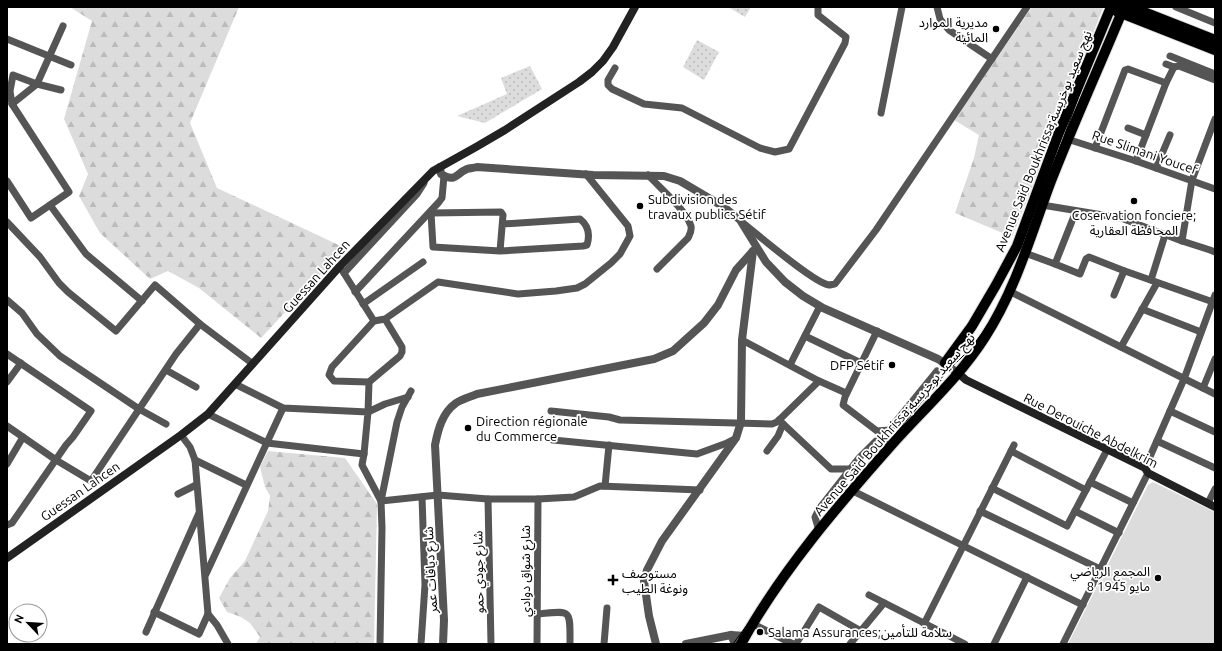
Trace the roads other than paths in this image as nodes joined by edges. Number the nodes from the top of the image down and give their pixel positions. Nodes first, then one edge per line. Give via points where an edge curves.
1 (635, 7) edge
2 (818, 7) edge
3 (902, 7) edge
4 (937, 7) edge
5 (1027, 7) edge
6 (1131, 7) edge
7 (1176, 7) edge
8 (1110, 8) edge
9 (1122, 10) edge
10 (1215, 22) edge
11 (63, 26) dead end
12 (7, 39) edge
13 (1215, 40) edge
14 (1215, 50) edge
15 (50, 56) junction
16 (1170, 56) dead end
17 (992, 59) junction
18 (71, 65) dead end
19 (615, 68) dead end
20 (1215, 74) edge
21 (1215, 80) edge
22 (37, 84) junction
23 (1166, 84) junction
24 (61, 90) dead end
25 (12, 104) junction
26 (881, 113) dead end
27 (1215, 121) edge
28 (1128, 128) dead end
29 (1146, 135) junction
30 (1170, 135) dead end
31 (1067, 139) junction
32 (1095, 148) junction
33 (1136, 161) junction
34 (440, 167) junction
35 (1156, 168) junction
36 (586, 174) junction
37 (444, 176) junction
38 (648, 176) junction
39 (1192, 180) junction
40 (7, 181) edge
41 (1215, 189) edge
42 (50, 205) junction
43 (1042, 205) junction
44 (1076, 211) junction
45 (431, 212) junction
46 (740, 220) junction
47 (7, 222) edge
48 (503, 224) junction
49 (1165, 235) junction
50 (1182, 241) junction
51 (754, 242) junction
52 (500, 251) junction
53 (753, 251) junction
54 (1215, 252) edge
55 (1025, 253) junction
56 (423, 262) dead end
57 (1055, 264) junction
58 (342, 269) junction
59 (657, 269) dead end
60 (1124, 271) junction
61 (1154, 281) junction
62 (355, 292) junction
63 (1011, 292) junction
64 (1114, 295) dead end
65 (1214, 299) edge
66 (7, 300) edge
67 (142, 300) junction
68 (363, 304) junction
69 (820, 306) junction
70 (1142, 309) junction
71 (384, 319) junction
72 (374, 321) junction
73 (200, 324) junction
74 (877, 331) junction
75 (1201, 332) junction
76 (805, 336) junction
77 (742, 340) junction
78 (1121, 347) junction
79 (7, 354) edge
80 (1215, 359) edge
81 (861, 362) junction
82 (21, 363) junction
83 (253, 364) junction
84 (790, 365) junction
85 (941, 367) junction
86 (166, 370) junction
87 (958, 374) junction
88 (1184, 379) junction
89 (819, 381) junction
90 (7, 382) edge
91 (369, 382) junction
92 (234, 384) junction
93 (196, 387) dead end
94 (1203, 388) junction
95 (846, 393) junction
96 (1215, 394) edge
97 (284, 408) junction
98 (139, 409) junction
99 (551, 411) dead end
100 (1170, 411) junction
101 (368, 412) junction
102 (208, 414) junction
103 (741, 422) junction
104 (781, 422) junction
105 (166, 424) dead end
106 (7, 426) edge
107 (1215, 432) edge
108 (181, 435) junction
109 (23, 437) junction
110 (736, 438) junction
111 (553, 440) dead end
112 (896, 441) junction
113 (1157, 441) junction
114 (267, 443) junction
115 (609, 445) junction
116 (1107, 450) junction
117 (767, 451) dead end
118 (364, 454) junction
119 (56, 460) junction
120 (194, 460) junction
121 (7, 464) edge
122 (1215, 468) edge
123 (850, 469) junction
124 (1147, 471) junction
125 (1090, 482) junction
126 (196, 485) junction
127 (246, 485) junction
128 (605, 486) junction
129 (992, 488) junction
130 (1215, 489) edge
131 (700, 490) junction
132 (1086, 490) junction
133 (853, 491) junction
134 (178, 494) dead end
135 (438, 495) junction
136 (422, 497) junction
137 (488, 499) junction
138 (538, 499) junction
139 (381, 500) junction
140 (1133, 503) junction
141 (1212, 505) edge
142 (980, 511) junction
143 (1075, 511) junction
144 (199, 512) junction
145 (7, 525) edge
146 (819, 531) junction
147 (1119, 533) junction
148 (963, 545) junction
149 (7, 558) edge
150 (1100, 570) junction
151 (206, 574) junction
152 (1027, 577) junction
153 (869, 595) dead end
154 (884, 603) junction
155 (1083, 605) junction
156 (607, 608) dead end
157 (154, 612) junction
158 (208, 614) junction
159 (537, 614) junction
160 (753, 624) junction
161 (924, 624) junction
162 (861, 631) junction
163 (146, 632) dead end
164 (731, 635) junction
165 (743, 640) edge
166 (228, 644) edge
167 (380, 644) edge
168 (421, 644) edge
169 (443, 644) edge
170 (491, 644) edge
171 (537, 644) edge
172 (570, 644) edge
173 (604, 644) edge
174 (656, 644) edge
175 (686, 644) edge
176 (735, 644) edge
177 (795, 644) edge
178 (850, 644) edge
179 (966, 644) edge
180 (994, 644) edge
181 (1063, 644) edge

1 - 34 main road, Guessan Lahcen via 613,47 592,72 505,130
2 - 19 street via 818,15 846,37 845,43 789,149 775,152 760,148 682,108 644,104 608,85
3 - 26 street
4 - 17 street via 940,19 949,30
5 - 17 street
6 - 13 main road
7 - 10 street
8 - 9 main road
8 - 85 main road, Avenue Saïd Boukhrissa;نهج سعيد بوخريسة via 1058,135 1017,246 972,326
9 - 14 main road
9 - 31 main road, Avenue Saïd Boukhrissa;نهج سعيد بوخريسة
11 - 15 street
12 - 15 street
15 - 18 street
15 - 22 street
16 - 20 street
17 - 46 street via 876,230 835,284 829,285 817,280
21 - 23 street via 1179,66 1170,66
22 - 24 street
22 - 25 street
22 - 25 street via 13,75 10,91
23 - 29 street
23 - 32 street via 1137,70 1125,70
25 - 42 street via 69,192
27 - 39 street
28 - 29 street
29 - 33 street
30 - 35 street
31 - 32 street, Rue Slimani Youcef
31 - 43 main road, Avenue Saïd Boukhrissa;نهج سعيد بوخريسة
32 - 33 street, Rue Slimani Youcef
33 - 35 street, Rue Slimani Youcef
34 - 37 street
34 - 58 main road, Guessan Lahcen via 430,174
35 - 39 street, Rue Slimani Youcef
36 - 37 street via 477,167 467,169 455,178 448,179
36 - 38 street
36 - 71 street via 628,226 630,236 620,254 585,284 577,288 518,294 438,282
37 - 45 street via 442,198
38 - 46 street via 664,176 680,181 724,207
38 - 59 street via 684,213 691,226 688,238
39 - 41 street, Rue Slimani Youcef
39 - 50 street
40 - 42 street via 31,218
42 - 67 street via 86,254
43 - 44 street
43 - 55 main road, Avenue Saïd Boukhrissa;نهج سعيد بوخريسة
44 - 49 street via 1121,218
44 - 57 street
45 - 48 street via 498,212 503,215
45 - 52 street via 433,247
45 - 62 street
46 - 51 street
47 - 67 street via 40,257 63,288 116,331
48 - 52 street
48 - 52 street via 580,219 588,228 589,240 587,245 583,246
49 - 50 street
49 - 61 street
50 - 54 street
51 - 53 street
51 - 69 street via 766,262 785,282
53 - 77 street
53 - 135 street, شارع ديافات عمر via 736,270 718,305 704,323 673,351 654,360 477,394 456,403 442,421 435,445
55 - 57 street
55 - 63 main road, Avenue Saïd Boukhrissa;نهج سعيد بوخريسة
56 - 68 street
57 - 60 street via 1080,274 1089,257
58 - 62 street
58 - 83 main road, Guessan Lahcen
60 - 61 street
60 - 64 street
61 - 65 street
61 - 70 street
62 - 68 street
63 - 78 street
63 - 87 main road, Avenue Saïd Boukhrissa;نهج سعيد بوخريسة via 985,338
65 - 75 street
66 - 98 street via 60,356
67 - 73 street via 155,285
68 - 72 street
69 - 74 street
69 - 76 street
70 - 75 street
70 - 78 street
71 - 72 street
71 - 91 street via 402,347 402,352
72 - 91 street via 332,367 329,375 334,381
73 - 83 street
73 - 86 street
74 - 81 street
74 - 85 street via 938,359
75 - 88 street
76 - 81 street
76 - 84 street
77 - 84 street
77 - 103 street
78 - 88 street
79 - 82 street
80 - 94 street
81 - 95 street
82 - 90 street
82 - 119 street via 92,411
83 - 92 main road, Guessan Lahcen
84 - 89 street
85 - 87 street
85 - 95 street via 889,430 877,431 843,405
86 - 93 street
86 - 98 street
87 - 112 main road, Avenue Saïd Boukhrissa;نهج سعيد بوخريسة
87 - 116 main road, Rue Derouiche Abdelkrim
88 - 94 street
88 - 100 street
89 - 95 street
89 - 104 street
91 - 101 street
92 - 97 street
92 - 102 main road, Guessan Lahcen
94 - 96 street
97 - 101 street
97 - 114 street
98 - 105 street
98 - 119 street via 91,481
99 - 103 street via 620,420
100 - 107 street
100 - 113 street
101 - 118 street
101 - 139 street via 410,394 397,422
102 - 108 main road, Guessan Lahcen
102 - 114 street
103 - 104 street
103 - 110 street
104 - 117 street via 778,436
104 - 123 street via 831,469
106 - 109 street
108 - 120 street
108 - 149 main road, Guessan Lahcen
109 - 119 street
109 - 121 street
110 - 115 street via 697,454
110 - 131 street
111 - 115 street
112 - 123 street via 876,441
112 - 133 main road, Avenue Saïd Boukhrissa;نهج سعيد بوخريسة
113 - 122 street
113 - 124 street
114 - 118 street
114 - 127 street
115 - 128 street
116 - 124 main road, Rue Derouiche Abdelkrim
116 - 125 street
118 - 139 street via 362,465
119 - 145 street via 12,523
120 - 126 street
120 - 127 street
123 - 146 street via 819,509 815,517
124 - 140 street
124 - 141 main road, Rue Derouiche Abdelkrim
125 - 132 street
125 - 140 street
126 - 134 street
126 - 144 street
127 - 151 street
128 - 131 street
128 - 138 street via 574,497
129 - 132 street via 1012,448
129 - 142 street
129 - 143 street via 1067,526
130 - 141 street
131 - 174 street via 662,541 645,576 649,616
132 - 143 street
133 - 146 main road, Avenue Saïd Boukhrissa;نهج سعيد بوخريسة
133 - 148 street
135 - 136 street
135 - 137 street
135 - 169 street, شارع ديافات عمر
136 - 139 street
136 - 168 street via 424,585
137 - 138 street
137 - 170 street, شارع جودي حمو
138 - 159 street, شارع شواق دوادي
139 - 167 street
140 - 147 street
142 - 148 street
142 - 150 street
143 - 147 street
144 - 151 street
144 - 157 street
146 - 160 main road, Avenue Saïd Boukhrissa;نهج سعيد بوخريسة via 770,596
147 - 150 street
148 - 152 street
148 - 161 street
150 - 155 street
151 - 158 street
152 - 155 street
152 - 180 street
153 - 154 street
154 - 161 street
154 - 162 street
155 - 181 street
156 - 173 street
157 - 158 street via 199,634
157 - 163 street
158 - 166 street
159 - 171 street, شارع شواق دوادي
159 - 172 street via 568,614
160 - 165 main road, Avenue Saïd Boukhrissa;نهج سعيد بوخريسة
160 - 177 street
161 - 179 street
162 - 177 street via 819,607
162 - 178 street
164 - 165 street
164 - 175 street
164 - 176 street

